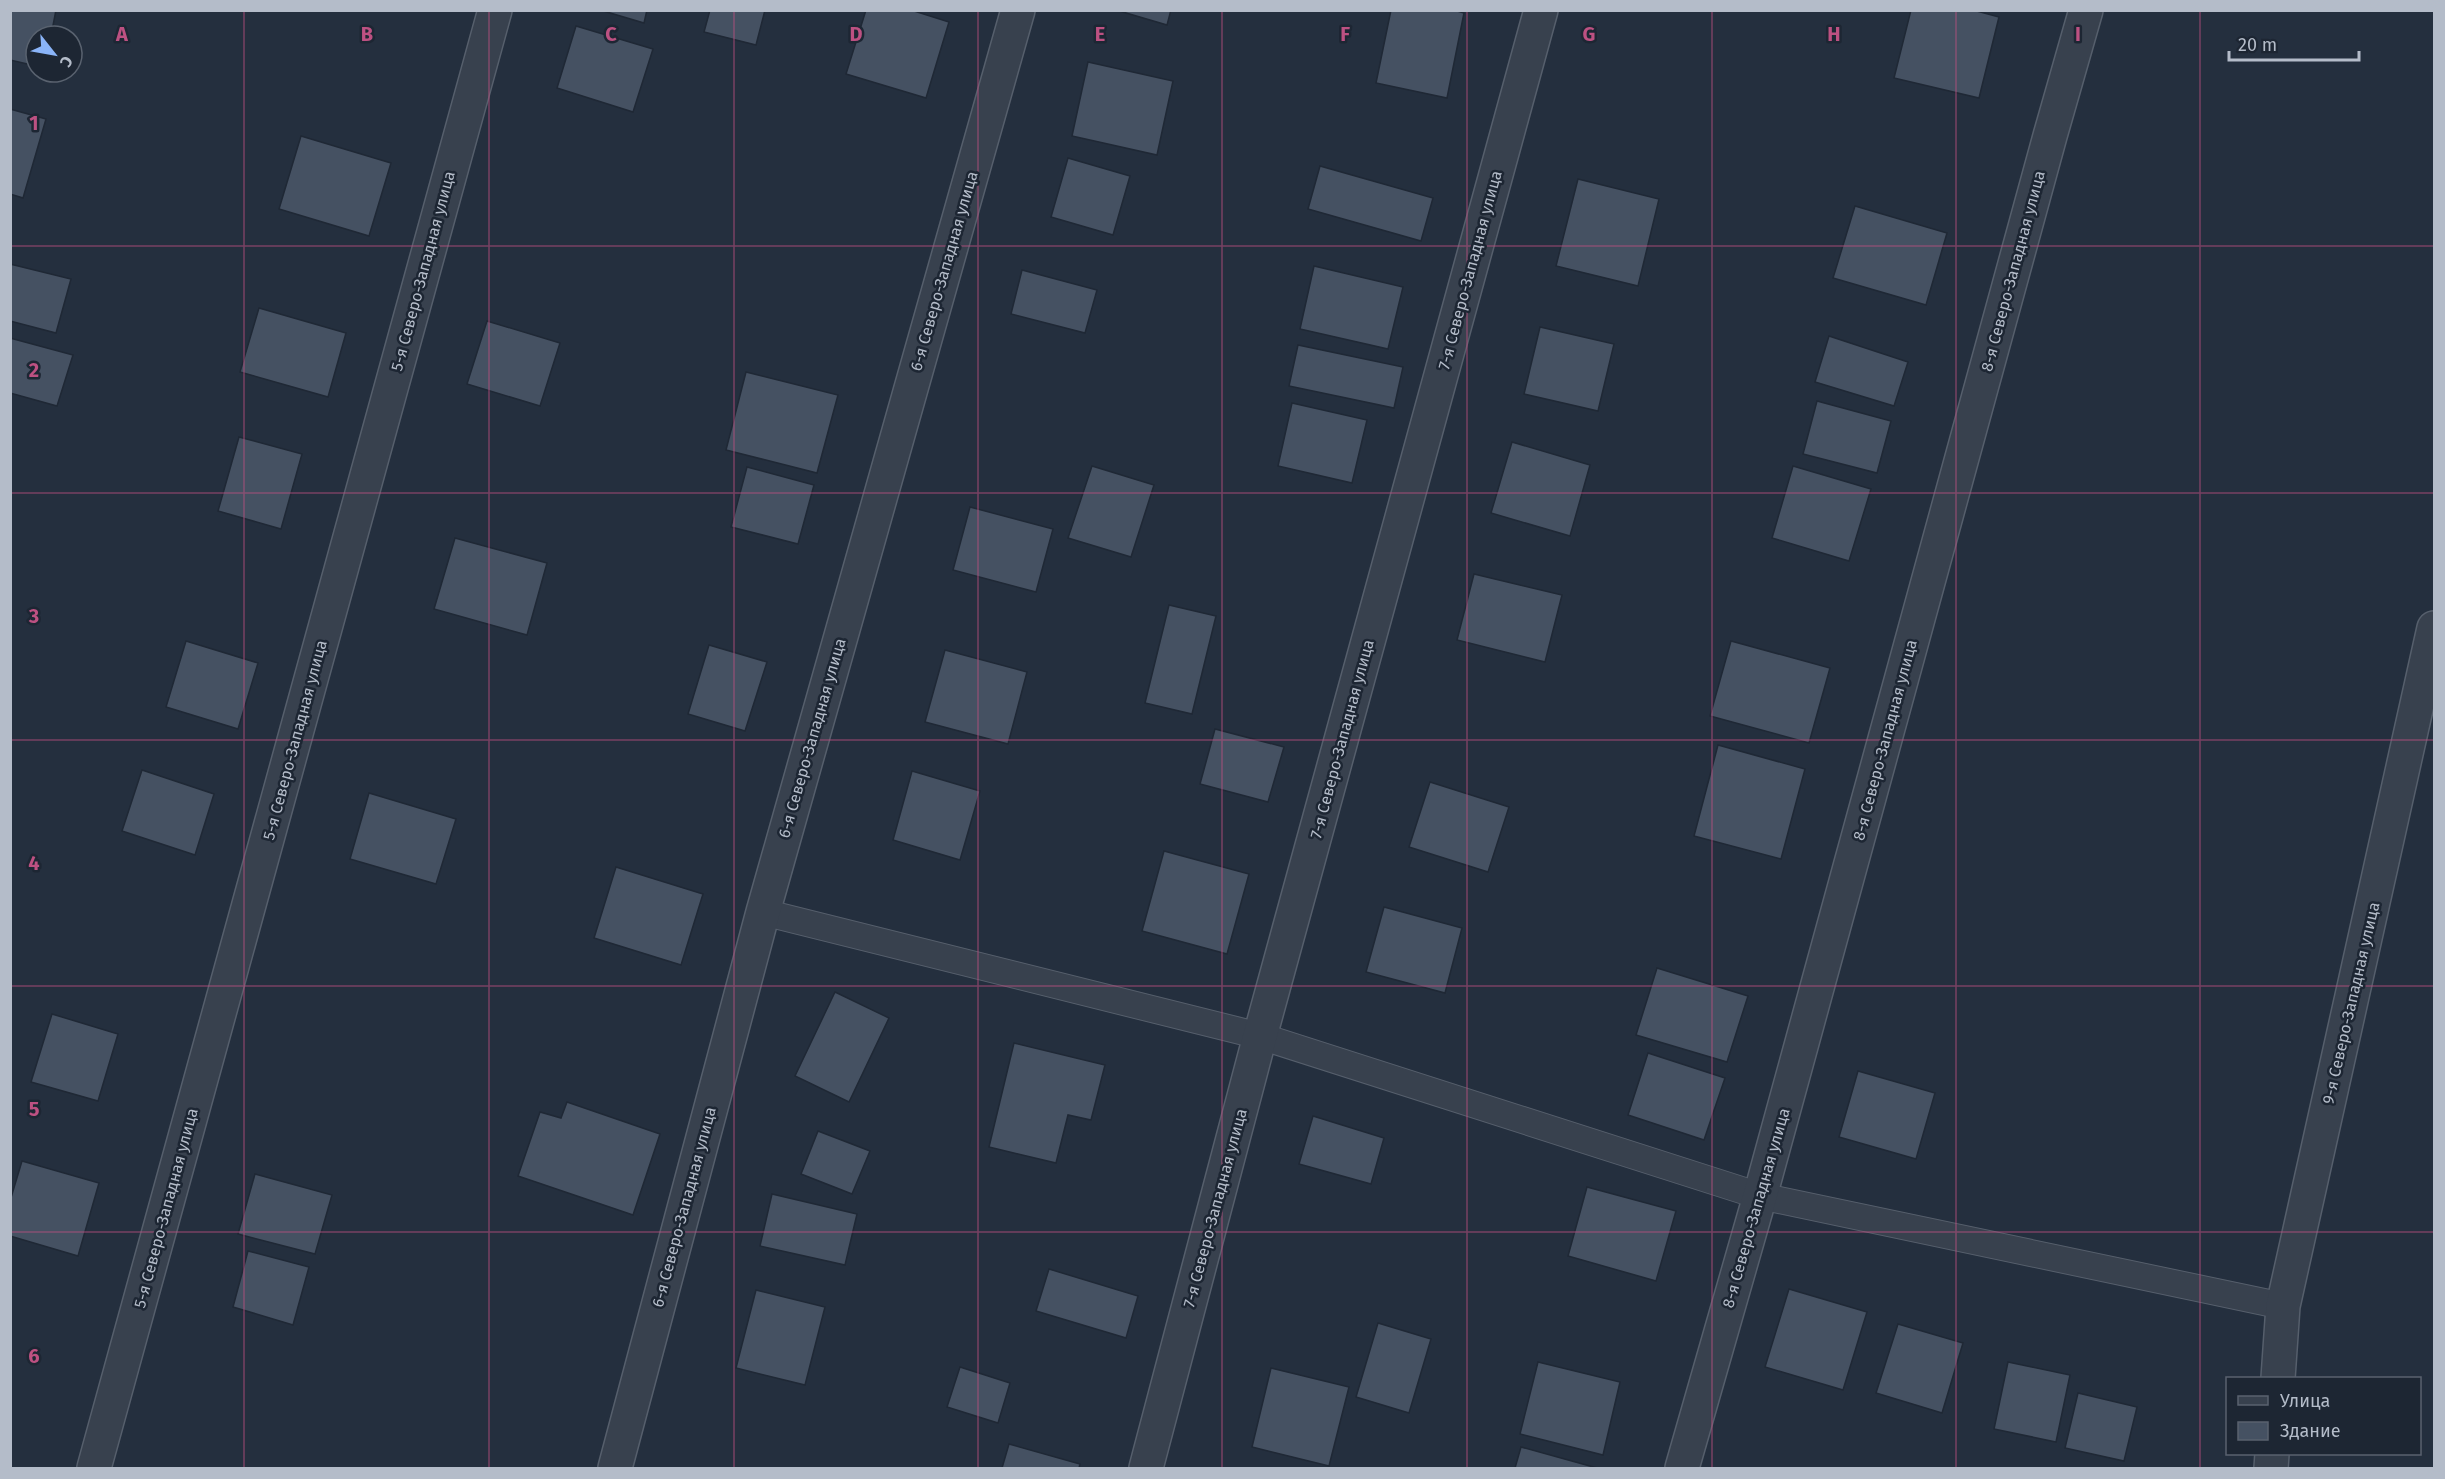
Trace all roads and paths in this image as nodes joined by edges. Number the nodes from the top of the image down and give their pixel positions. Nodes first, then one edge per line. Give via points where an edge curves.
1 (495, 10) edge
2 (1018, 10) edge
3 (1541, 10) edge
4 (2086, 10) edge
5 (2434, 628) edge
6 (763, 912) junction
7 (1260, 1036) junction
8 (1761, 1196) junction
9 (2283, 1306) junction
10 (2277, 1377) edge
11 (94, 1468) edge
12 (615, 1468) edge
13 (1146, 1468) edge
14 (1682, 1468) edge

1 - 11 street, 5-я Северо-Западная улица
2 - 6 street, 6-я Северо-Западная улица
3 - 7 street, 7-я Северо-Западная улица
4 - 8 street, 8-я Северо-Западная улица
5 - 9 street, 9-я Северо-Западная улица
6 - 7 lane
6 - 12 street, 6-я Северо-Западная улица
7 - 8 lane
7 - 13 street, 7-я Северо-Западная улица
8 - 9 lane
8 - 14 street, 8-я Северо-Западная улица
9 - 10 street, 9-я Северо-Западная улица

